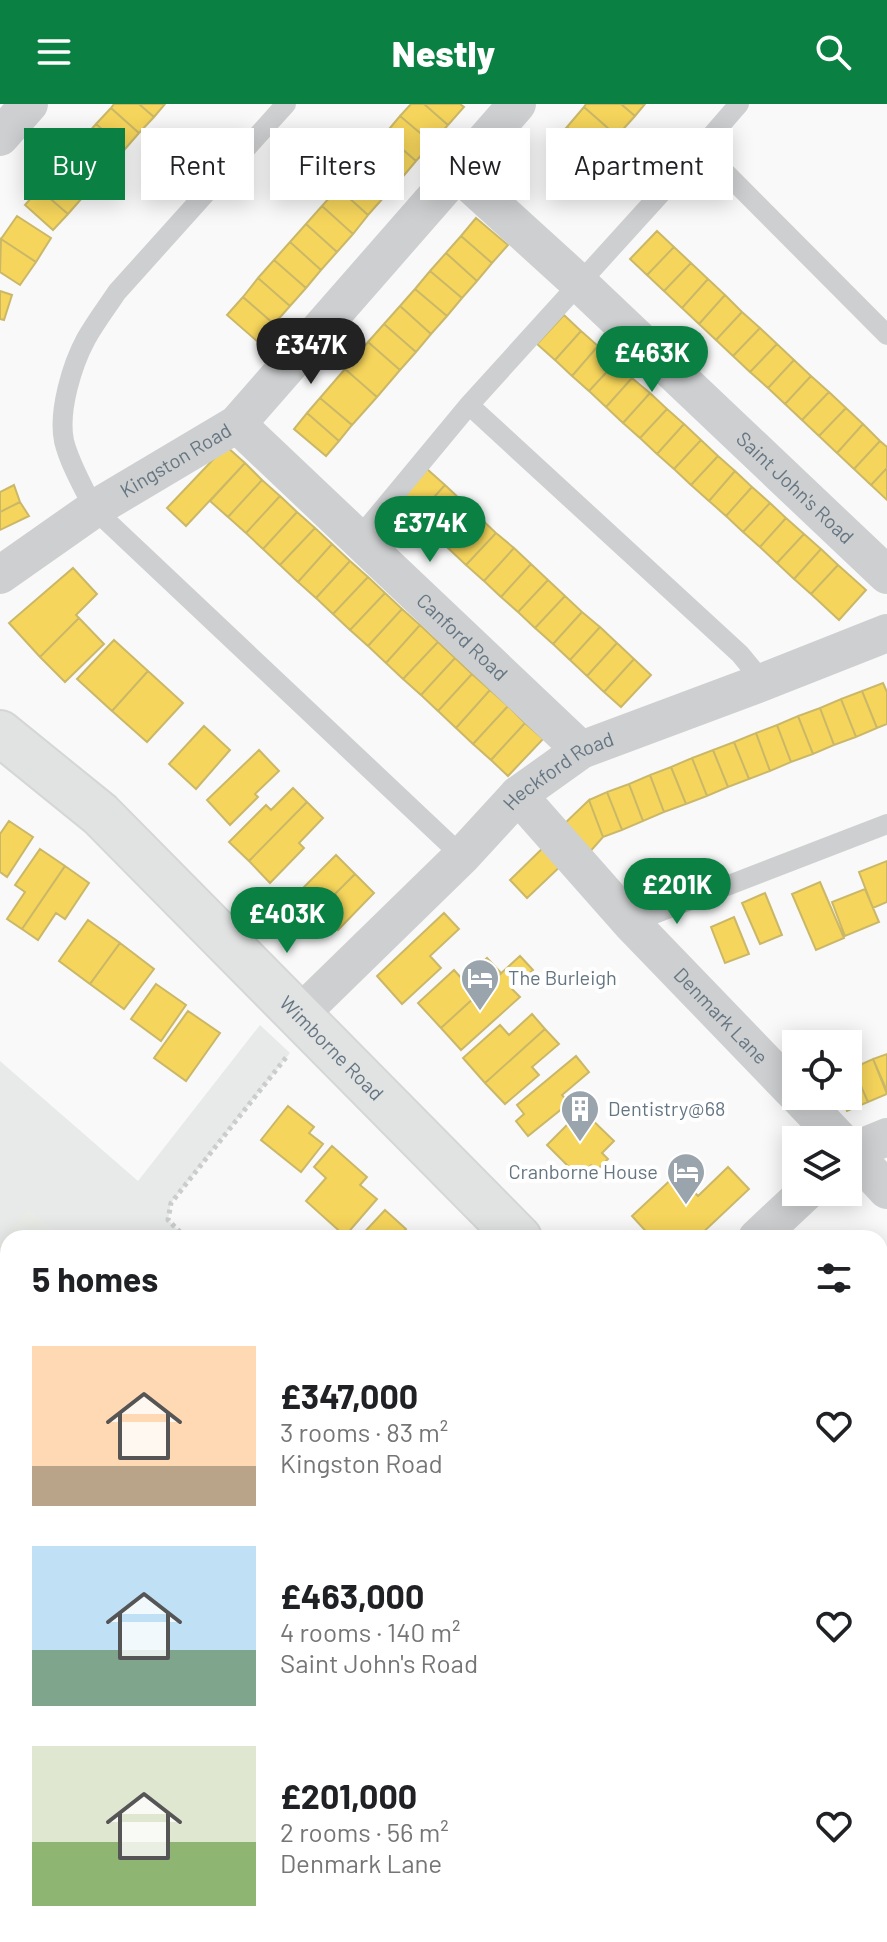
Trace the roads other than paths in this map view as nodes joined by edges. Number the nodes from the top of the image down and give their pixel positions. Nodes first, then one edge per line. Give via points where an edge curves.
1 (29, 104) edge
2 (286, 104) edge
3 (517, 104) edge
4 (739, 104) edge
5 (495, 128) edge
6 (718, 128) edge
7 (0, 137) edge
8 (733, 180) edge
9 (431, 200) edge
10 (488, 200) edge
11 (654, 200) edge
12 (579, 283) junction
13 (887, 335) edge
14 (469, 405) junction
15 (237, 424) junction
16 (94, 509) junction
17 (358, 539) junction
18 (8, 569) edge
19 (887, 575) edge
20 (887, 633) edge
21 (763, 682) junction
22 (0, 733) edge
23 (581, 750) junction
24 (518, 795) junction
25 (887, 824) edge
26 (462, 856) junction
27 (631, 923) junction
28 (305, 1021) junction
29 (782, 1079) edge
30 (811, 1110) edge
31 (826, 1126) edge
32 (887, 1137) edge
33 (862, 1144) edge
34 (862, 1164) edge
35 (887, 1190) edge
36 (791, 1206) edge
37 (511, 1230) edge
38 (766, 1230) edge

1 - 7 street
2 - 16 lane via 117,292 85,340 67,390 64,440
3 - 5 street, Kingston Road
4 - 6 lane
8 - 13 lane
9 - 15 street, Kingston Road
10 - 12 street, Saint John's Road
11 - 12 lane
12 - 14 lane
12 - 19 street, Saint John's Road
14 - 17 lane
14 - 21 lane via 740,654
15 - 16 street, Kingston Road
15 - 17 street, Canford Road
16 - 18 street, Kingston Road
16 - 26 lane
17 - 23 street, Canford Road
20 - 21 street, Heckford Road
21 - 23 street, Heckford Road
22 - 28 main road, Wimborne Road via 100,814
23 - 24 street, Heckford Road
24 - 26 street, Heckford Road
24 - 27 street, Denmark Lane
25 - 27 lane
26 - 28 street, Heckford Road
27 - 29 street, Denmark Lane
28 - 37 main road, Wimborne Road
30 - 31 street, Denmark Lane
32 - 33 street
34 - 35 street, Denmark Lane
36 - 38 street

